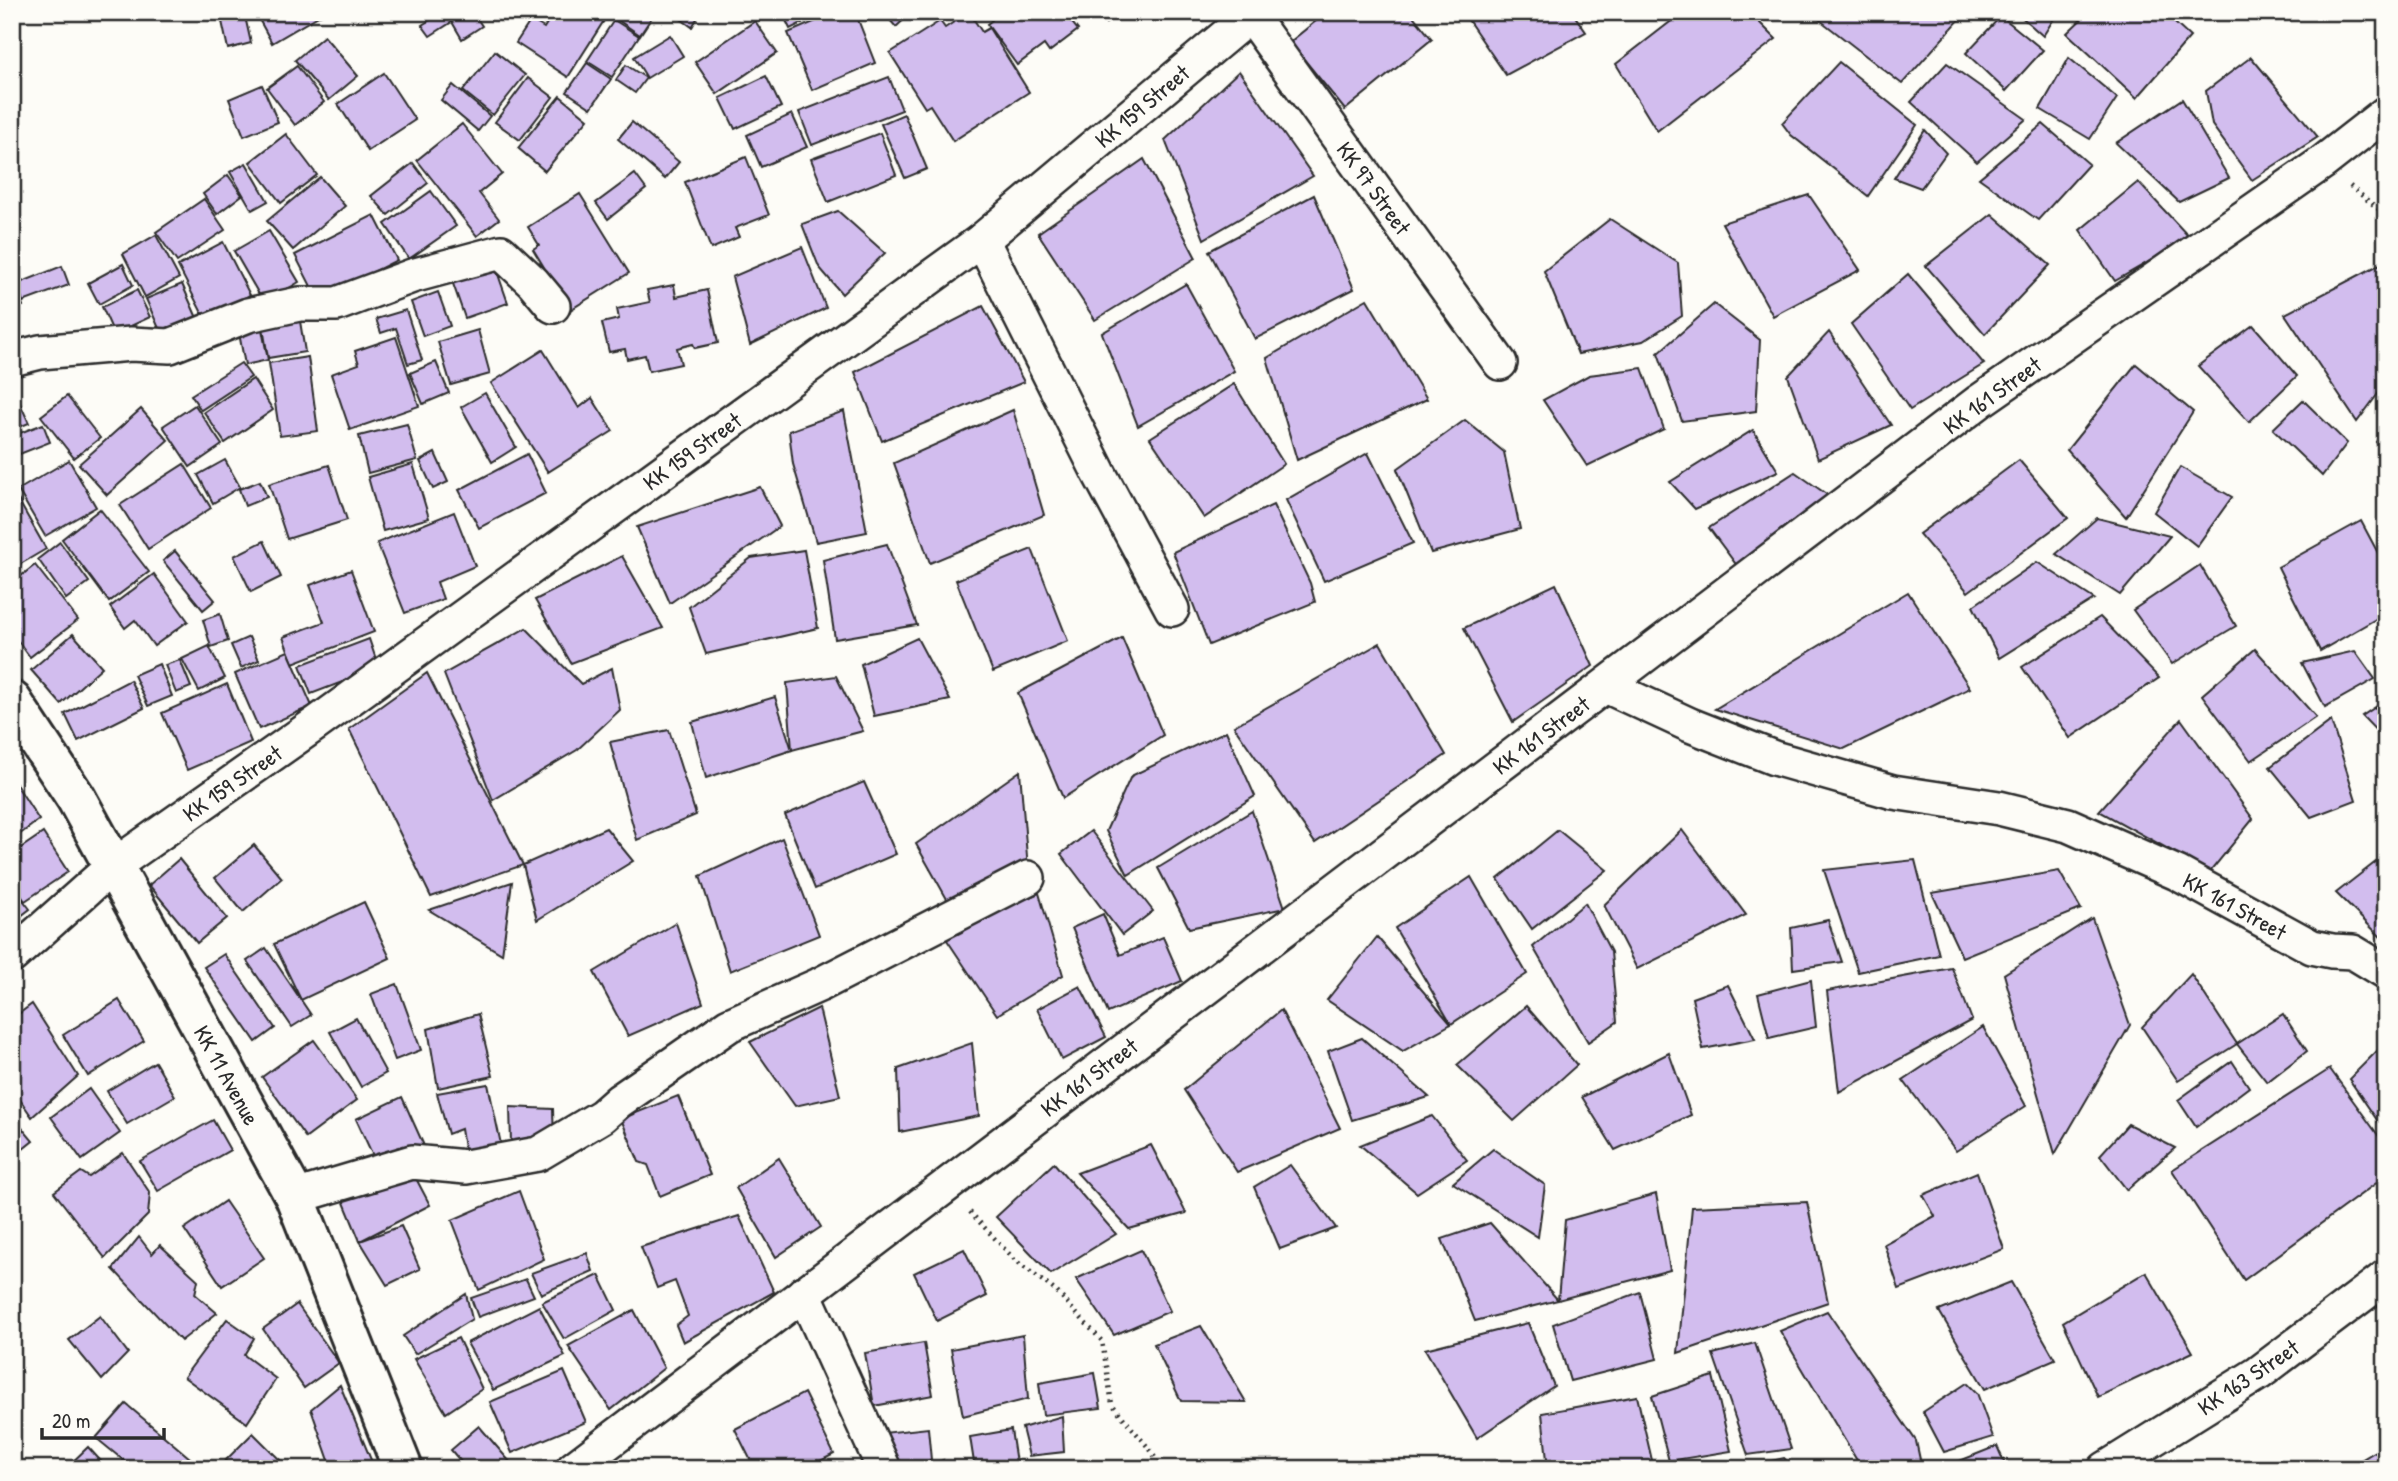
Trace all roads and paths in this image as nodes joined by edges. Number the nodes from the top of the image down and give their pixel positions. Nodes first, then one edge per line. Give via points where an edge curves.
1 (1251, 13) edge
2 (2386, 113) edge
3 (982, 240) junction
4 (553, 306) dead end
5 (12, 359) edge
6 (1500, 363) dead end
7 (1172, 609) dead end
8 (1606, 686) junction
9 (12, 701) edge
10 (112, 867) junction
11 (1028, 877) dead end
12 (12, 956) edge
13 (2386, 972) edge
14 (946, 1186) junction
15 (295, 1197) junction
16 (2386, 1278) edge
17 (804, 1293) junction
18 (403, 1469) edge
19 (573, 1469) edge
20 (884, 1469) edge
21 (1161, 1469) edge
22 (2105, 1469) edge

1 - 3 street, KK 159 Street
1 - 6 street, KK 97 Street
2 - 8 street, KK 161 Street via 2322,163 1980,401
3 - 7 street
3 - 10 street, KK 159 Street via 329,715
4 - 5 street via 501,251 412,276 337,304 299,304 248,315 170,346 92,347
8 - 13 street, KK 161 Street via 1773,758 1894,792 1999,808 2068,825 2177,873 2312,947 2353,952
8 - 14 street, KK 161 Street
9 - 10 main road, KK 11 Avenue via 76,798
10 - 12 street, KK 159 Street
10 - 15 main road, KK 11 Avenue
11 - 15 street via 819,985 729,1025 602,1115 538,1154 467,1167 412,1162
14 - 17 street, KK 161 Street
14 - 21 path via 1102,1341 1112,1404
15 - 18 main road, KK 11 Avenue
16 - 22 street, KK 163 Street via 2259,1373
17 - 19 street, KK 161 Street
17 - 20 street

